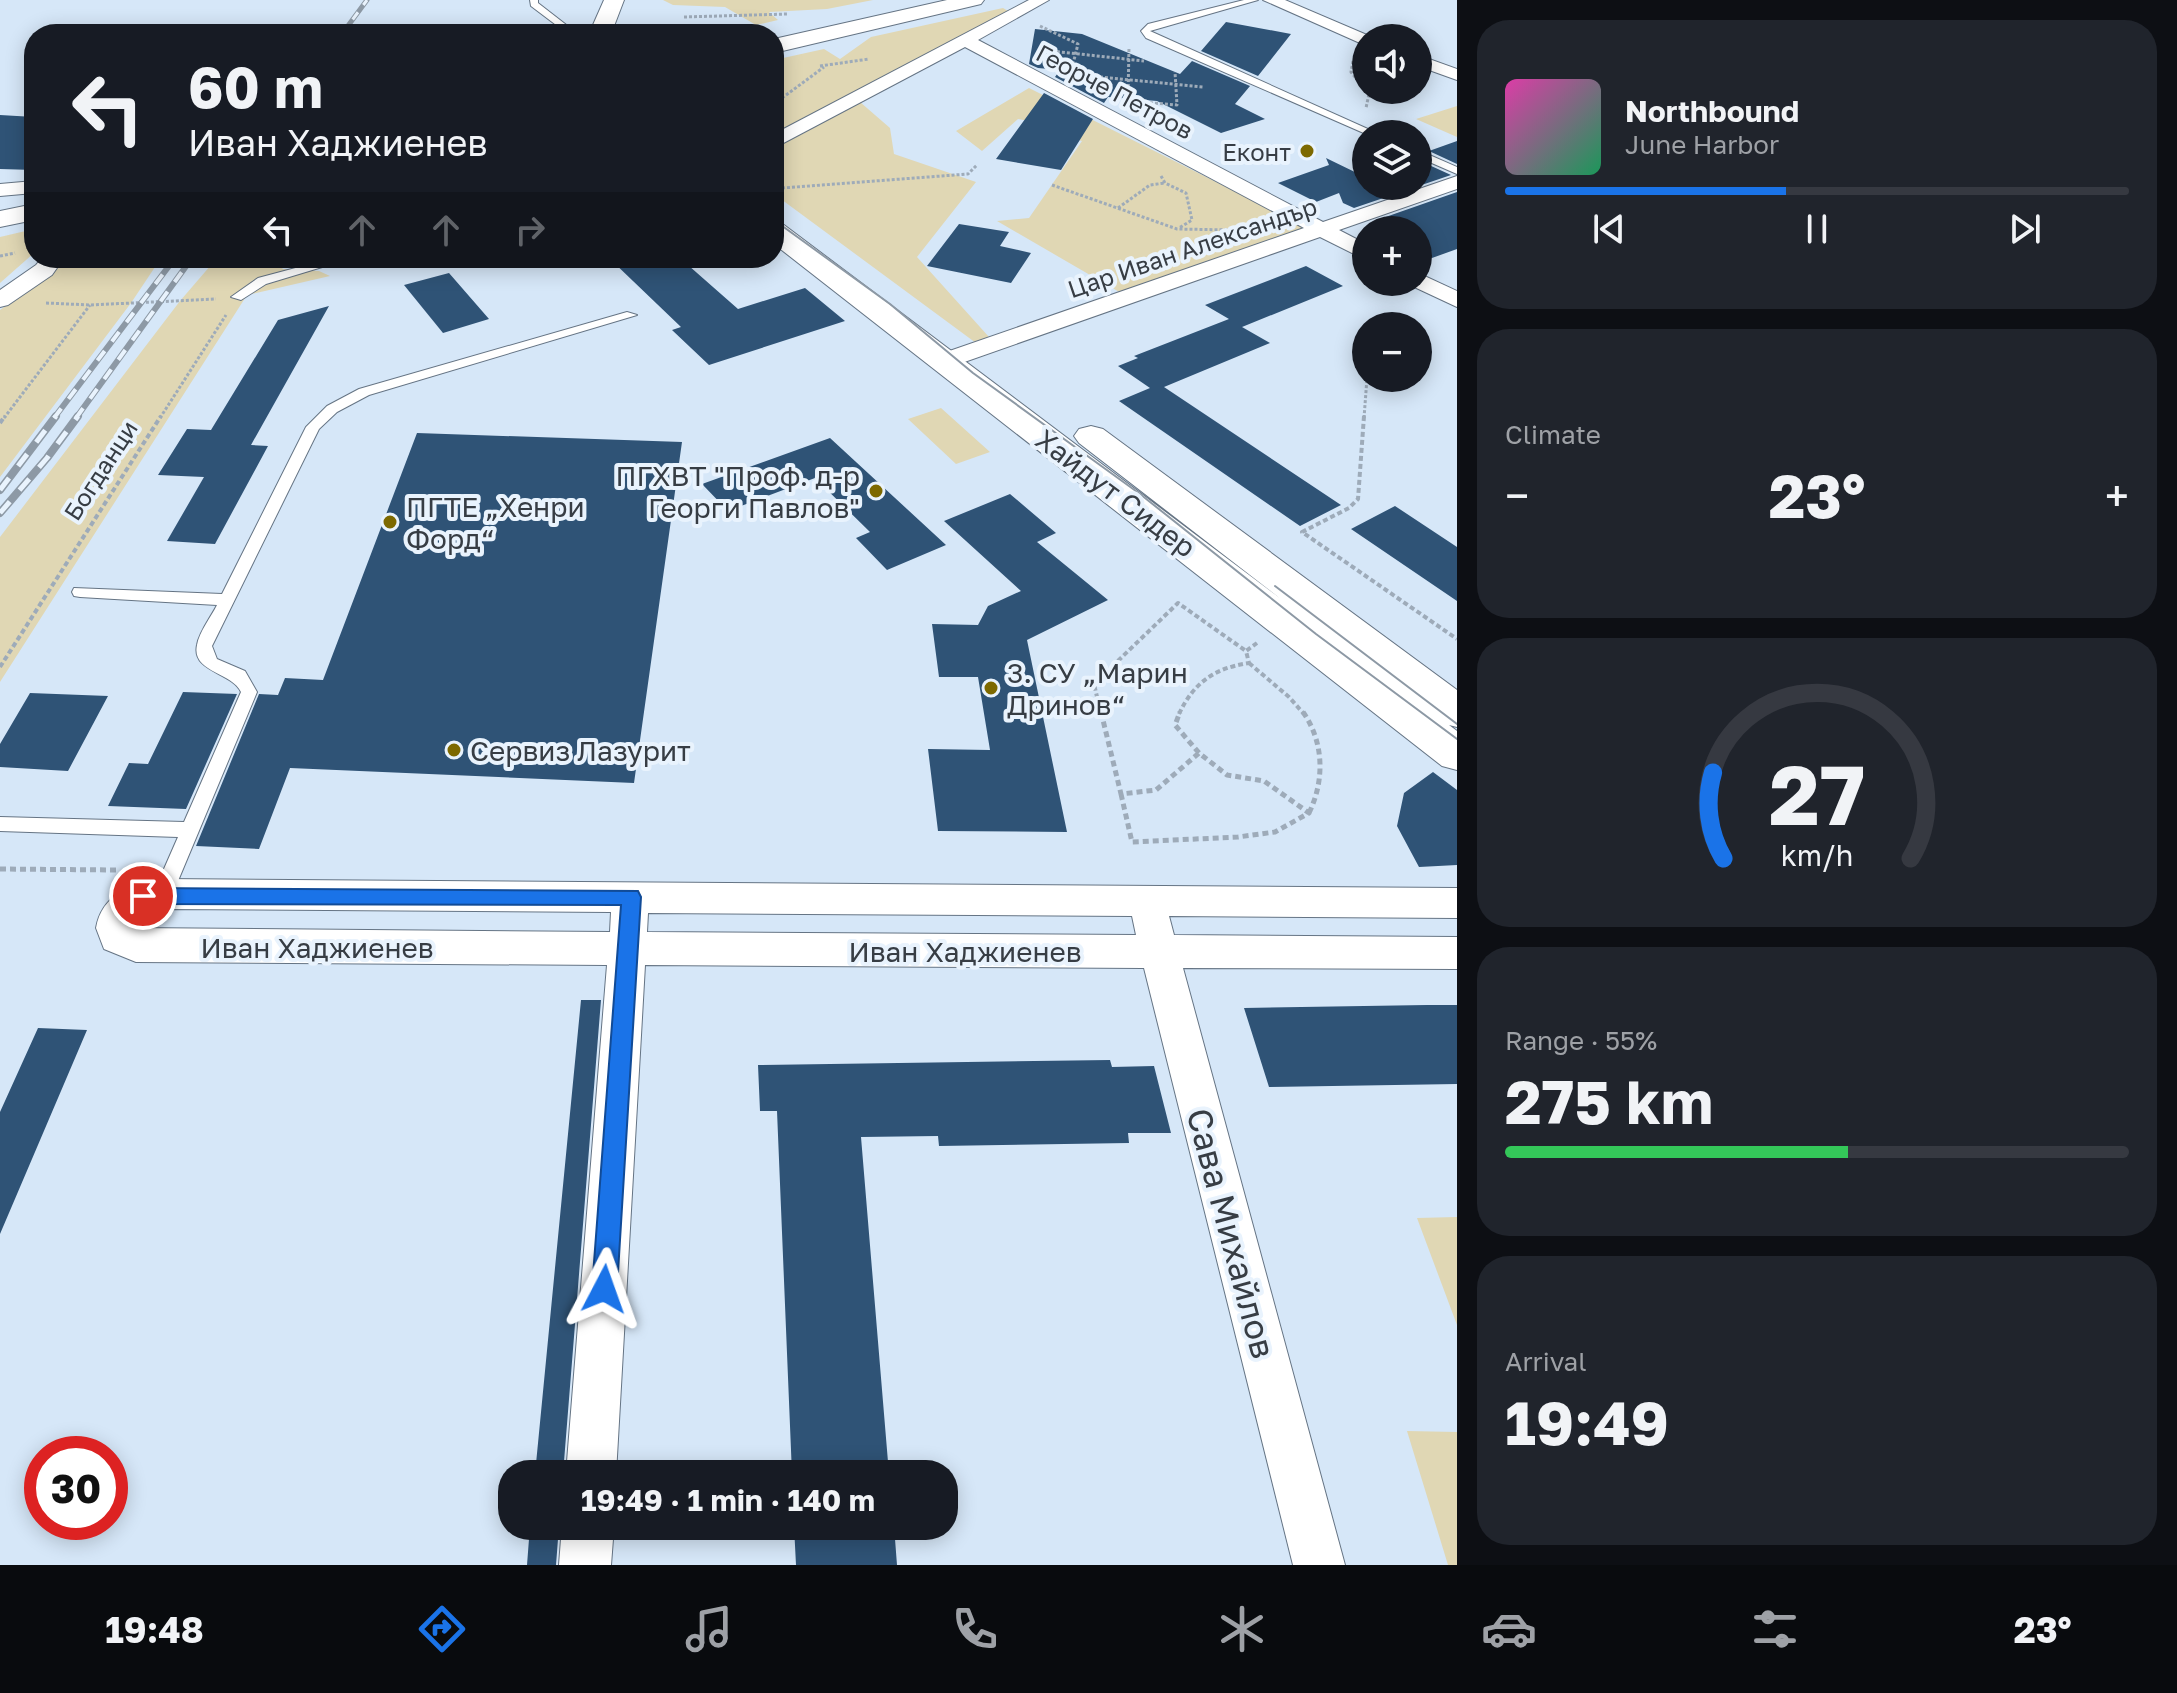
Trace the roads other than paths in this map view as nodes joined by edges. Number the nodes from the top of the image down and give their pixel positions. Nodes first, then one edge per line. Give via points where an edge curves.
1 (534, 0) edge
2 (614, 0) edge
3 (925, 0) edge
4 (974, 0) edge
5 (1041, 0) edge
6 (1254, 0) edge
7 (1271, 0) edge
8 (561, 24) edge
9 (604, 24) edge
10 (784, 29) edge
11 (1352, 33) edge
12 (800, 34) junction
13 (784, 41) edge
14 (967, 41) junction
15 (1432, 65) edge
16 (1457, 75) edge
17 (1352, 124) edge
18 (784, 137) edge
19 (1432, 159) edge
20 (1457, 171) edge
21 (1457, 182) edge
22 (24, 188) edge
23 (0, 190) edge
24 (24, 198) edge
25 (784, 199) edge
26 (0, 203) edge
27 (24, 214) edge
28 (0, 219) edge
29 (1321, 230) junction
30 (784, 238) edge
31 (1352, 246) edge
32 (46, 268) edge
33 (313, 268) edge
34 (1432, 287) edge
35 (237, 297) road end
36 (0, 300) edge
37 (1457, 300) edge
38 (631, 315) dead end
39 (960, 356) junction
40 (80, 592) dead end
41 (227, 600) junction
42 (1457, 712) edge
43 (1457, 754) edge
44 (0, 824) edge
45 (190, 830) junction
46 (153, 895) junction
47 (631, 897) junction
48 (1146, 900) junction
49 (1457, 903) edge
50 (628, 949) junction
51 (1160, 952) junction
52 (1457, 953) edge
53 (592, 1460) edge
54 (587, 1540) edge
55 (585, 1565) edge
56 (1319, 1565) edge

1 - 8 lane
2 - 9 street
3 - 12 street
4 - 12 street
5 - 14 street
6 - 17 lane via 1145,31
7 - 11 street
10 - 12 street
12 - 13 street
14 - 18 street
14 - 29 street, Георче Петров
15 - 16 street
19 - 20 lane
21 - 29 street, Цар Иван Александър
22 - 23 street
24 - 26 street
25 - 39 street, Хайдут Сидер
27 - 28 street
29 - 31 street, Георче Петров
29 - 39 street, Цар Иван Александър
30 - 39 street, Хайдут Сидер
32 - 36 street
33 - 35 lane via 262,281
34 - 37 street
38 - 41 lane via 364,392 332,409 313,427
39 - 42 street, Хайдут Сидер
39 - 43 street, Хайдут Сидер
40 - 41 lane
41 - 45 lane via 204,646 205,657 213,666 238,673 249,692
44 - 45 lane
45 - 46 lane
46 - 47 street, Иван Хаджиенев
46 - 50 street, Иван Хаджиенев via 122,910 116,920 117,938 125,944
47 - 48 street, Иван Хаджиенев
47 - 50 street
48 - 49 street, Иван Хаджиенев
48 - 51 street, Сава Михайлов
50 - 51 street, Иван Хаджиенев
50 - 53 street
51 - 52 street, Иван Хаджиенев
51 - 56 street, Сава Михайлов
54 - 55 street

